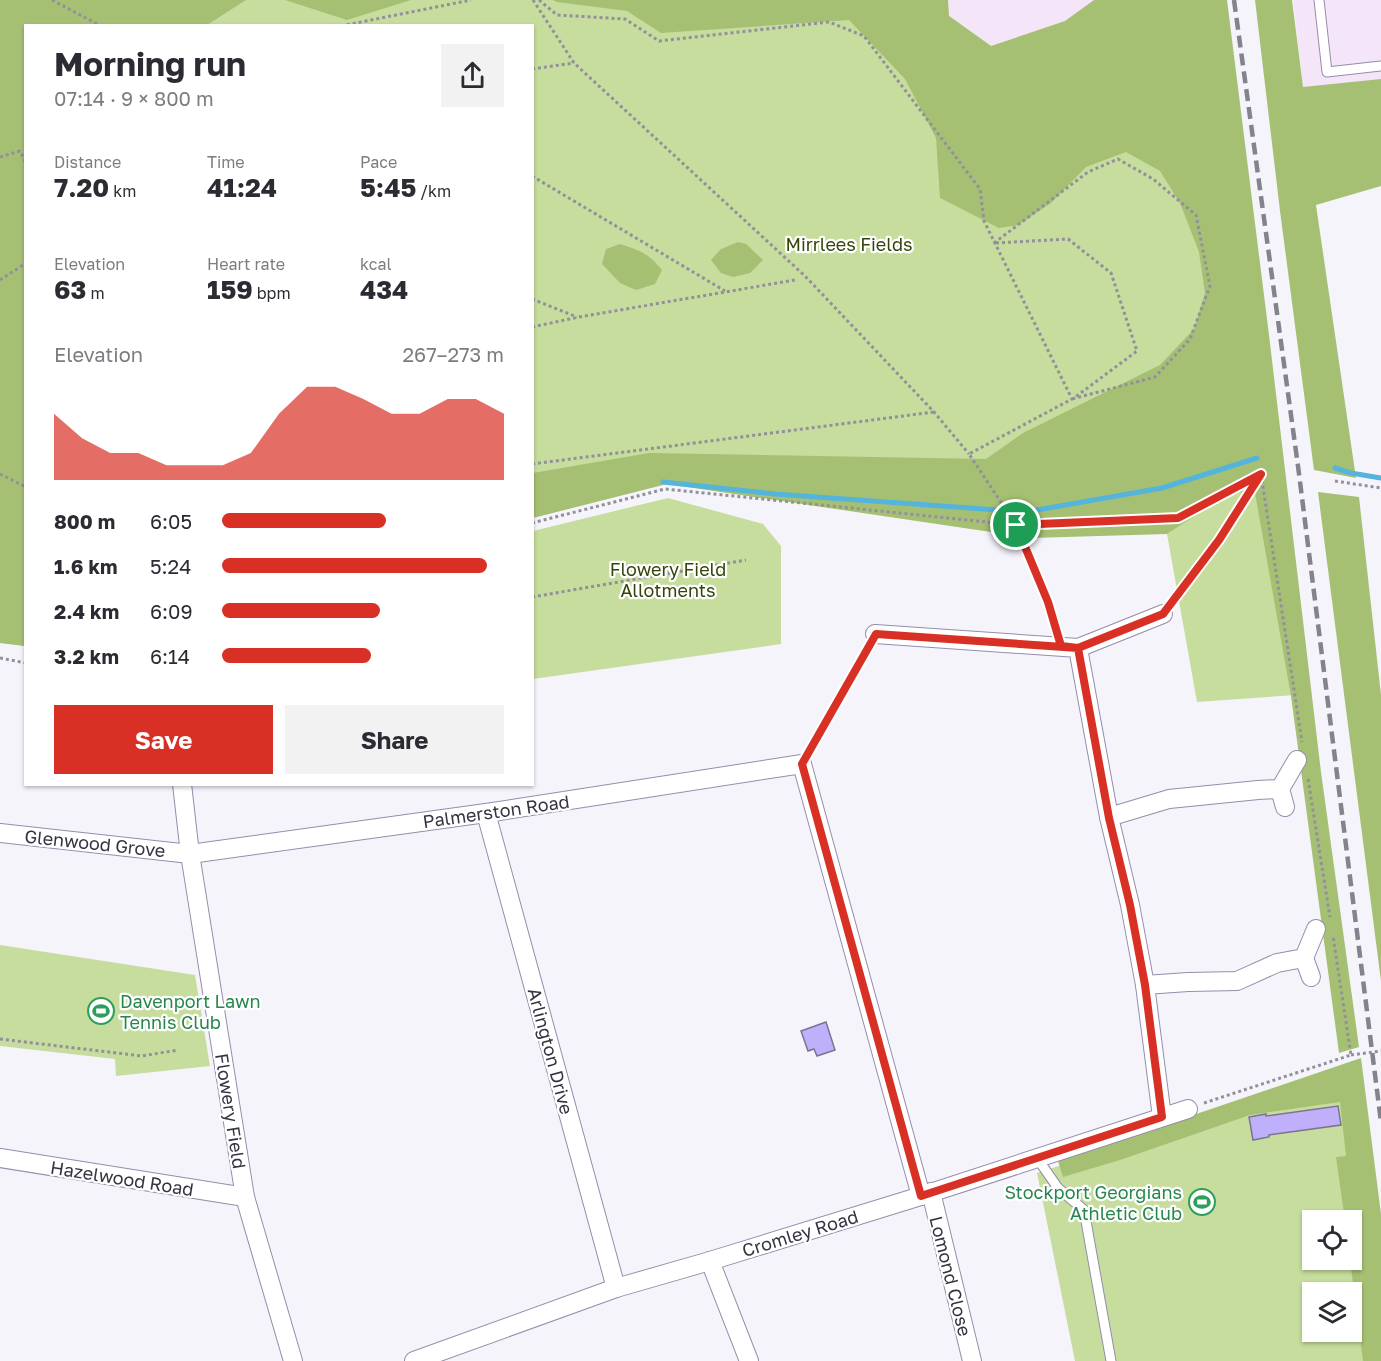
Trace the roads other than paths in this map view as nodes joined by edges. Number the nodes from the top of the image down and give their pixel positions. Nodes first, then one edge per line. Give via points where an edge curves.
1 (1319, 0) edge
2 (1381, 66) edge
3 (1163, 614) road end
4 (876, 634) road end
5 (1069, 647) junction
6 (1297, 760) dead end
7 (802, 764) joint
8 (182, 786) edge
9 (1280, 789) junction
10 (1285, 807) dead end
11 (486, 813) junction
12 (1109, 818) junction
13 (0, 833) edge
14 (190, 854) junction
15 (1316, 929) dead end
16 (1304, 958) junction
17 (1311, 976) dead end
18 (1145, 985) junction
19 (1188, 1108) road end
20 (1162, 1117) junction
21 (0, 1158) edge
22 (1037, 1158) junction
23 (926, 1194) junction
24 (244, 1197) junction
25 (710, 1261) junction
26 (616, 1288) junction
27 (445, 1356) edge
28 (293, 1361) edge
29 (414, 1361) edge
30 (749, 1361) edge
31 (972, 1361) edge
32 (1111, 1361) edge

1 - 2 lane via 1327,72
3 - 5 street
4 - 5 street
5 - 12 street
6 - 9 street
7 - 11 street, Palmerston Road
7 - 23 street, Lomond Close
8 - 14 street, Flowery Field
9 - 10 street
9 - 12 street via 1169,799
11 - 14 street, Palmerston Road
11 - 26 street, Arlington Drive
12 - 18 street
13 - 14 street, Glenwood Grove
14 - 24 street, Flowery Field
15 - 16 street
16 - 17 street
16 - 18 street via 1277,963 1237,981
18 - 20 street
19 - 20 street, Cromley Road
20 - 22 street, Cromley Road
21 - 24 street, Hazelwood Road
22 - 23 street, Cromley Road
22 - 32 lane via 1058,1188 1084,1210
23 - 25 street, Cromley Road
23 - 31 street, Lomond Close
24 - 28 street, Flowery Field
25 - 26 street, Cromley Road
25 - 30 street
26 - 27 street, Cromley Road
27 - 29 street, Cromley Road

